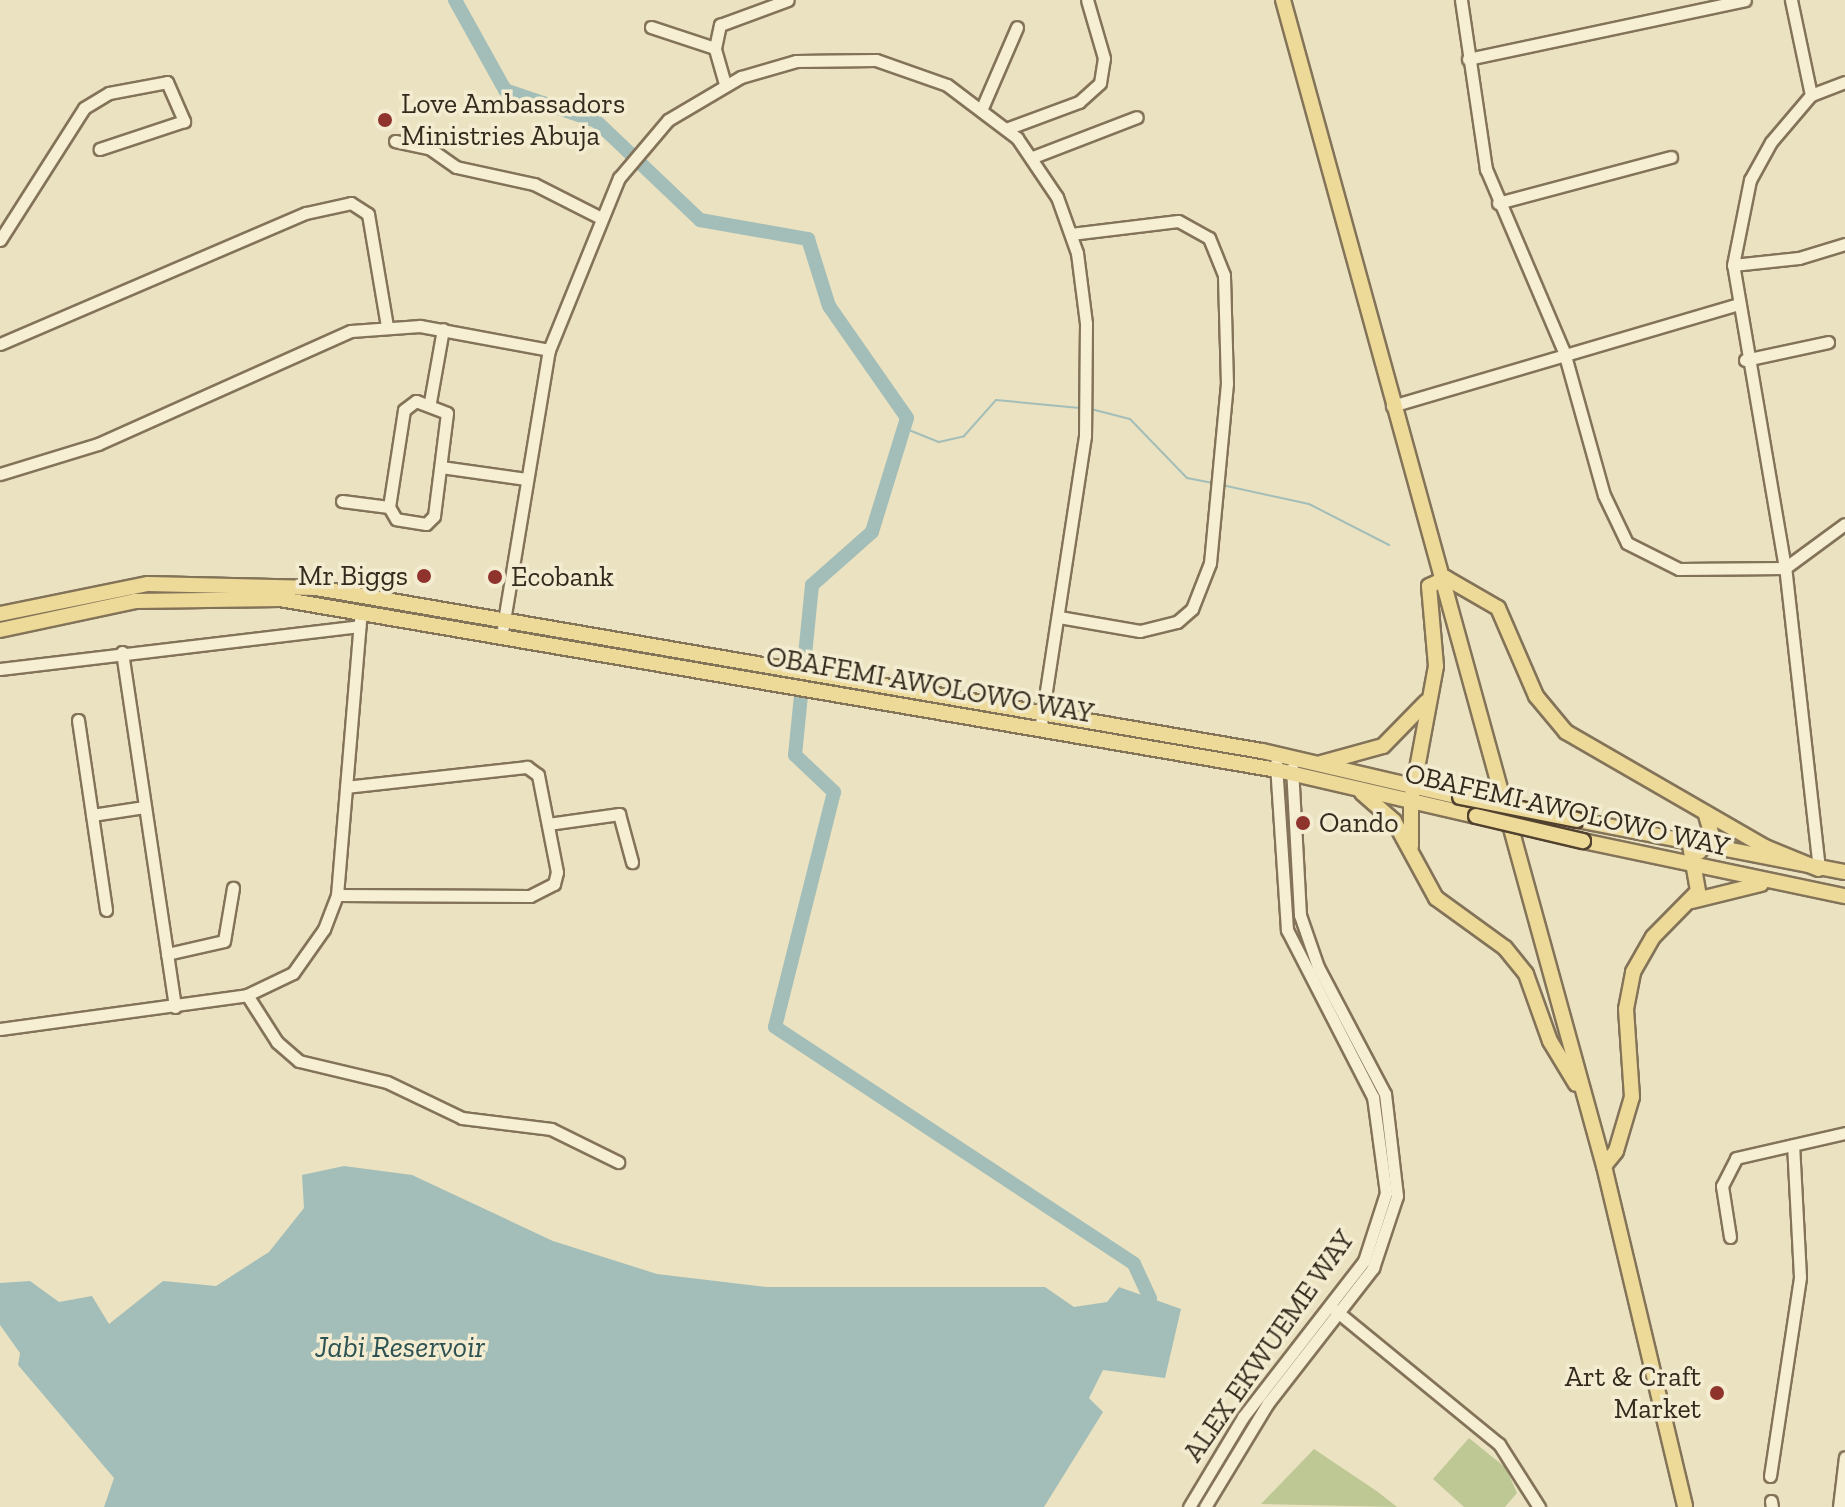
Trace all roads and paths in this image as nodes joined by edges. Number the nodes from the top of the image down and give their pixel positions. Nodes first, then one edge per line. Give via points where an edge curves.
1 (788, 0) edge
2 (1087, 0) edge
3 (1283, 0) edge
4 (1461, 0) edge
5 (1745, 0) edge
6 (1791, 0) edge
7 (651, 27) dead end
8 (1017, 27) dead end
9 (715, 48) junction
10 (1468, 59) junction
11 (1845, 82) edge
12 (725, 84) junction
13 (1811, 95) junction
14 (982, 108) junction
15 (1137, 117) dead end
16 (1006, 129) junction
17 (395, 141) dead end
18 (100, 149) dead end
19 (1033, 157) junction
20 (1671, 157) dead end
21 (1498, 203) junction
22 (599, 217) junction
23 (1071, 234) junction
24 (0, 240) edge
25 (1845, 244) edge
26 (1733, 265) junction
27 (1739, 304) junction
28 (387, 326) junction
29 (443, 329) junction
30 (1828, 342) dead end
31 (0, 344) edge
32 (549, 350) junction
33 (1564, 352) junction
34 (1745, 360) junction
35 (430, 402) junction
36 (1392, 406) junction
37 (441, 467) junction
38 (0, 474) edge
39 (526, 479) junction
40 (342, 501) dead end
41 (389, 507) junction
42 (1845, 524) edge
43 (1785, 568) junction
44 (1440, 578) junction
45 (0, 614) edge
46 (1059, 617) junction
47 (360, 619) junction
48 (505, 620) junction
49 (0, 630) edge
50 (502, 635) junction
51 (122, 652) junction
52 (0, 669) edge
53 (1431, 695) junction
54 (1043, 713) junction
55 (78, 720) dead end
56 (1040, 730) junction
57 (1284, 764) junction
58 (1317, 764) junction
59 (346, 787) junction
60 (1356, 788) junction
61 (1412, 794) junction
62 (144, 807) junction
63 (92, 815) junction
64 (1706, 815) junction
65 (548, 824) junction
66 (1411, 846) junction
67 (1697, 854) junction
68 (632, 862) dead end
69 (1819, 869) junction
70 (1845, 872) edge
71 (1770, 883) junction
72 (233, 888) dead end
73 (337, 895) junction
74 (1845, 896) edge
75 (1692, 901) junction
76 (106, 910) dead end
77 (167, 954) junction
78 (247, 995) junction
79 (175, 1007) junction
80 (0, 1029) edge
81 (1583, 1094) junction
82 (1845, 1133) edge
83 (1793, 1145) junction
84 (618, 1162) dead end
85 (1604, 1166) junction
86 (1730, 1237) dead end
87 (1334, 1309) junction
88 (1845, 1457) edge
89 (1770, 1476) dead end
90 (1189, 1507) edge
91 (1205, 1507) edge
92 (1539, 1507) edge
93 (1685, 1507) edge
94 (1839, 1507) edge

1 - 9 street via 729,17
2 - 16 street via 1104,58 1100,83 1079,102
3 - 36 main road
4 - 10 street
5 - 10 street
6 - 13 street
7 - 9 street
8 - 14 street
9 - 12 street
10 - 21 street
11 - 13 street
12 - 14 street via 784,63 852,58 924,74
12 - 22 street via 654,132 619,178
13 - 26 street via 1750,180
14 - 16 street
15 - 19 street
16 - 19 street
17 - 22 street via 429,148 456,167 534,184
18 - 24 street via 184,121 167,82 109,93 84,108
19 - 23 street
20 - 21 street
21 - 33 street
22 - 32 street
23 - 46 street via 1086,323 1086,400
23 - 46 street via 1178,221 1209,238 1224,275 1227,384 1210,563 1192,609 1177,622 1140,631
25 - 26 street via 1799,258
26 - 27 street
27 - 33 street
27 - 34 street
28 - 29 street
28 - 31 street via 368,214 351,203 306,213
28 - 38 street via 306,346 190,406
29 - 32 street
29 - 35 street
30 - 34 street
32 - 39 street
33 - 36 street via 1549,364
33 - 43 street via 1604,495 1627,543 1679,569
34 - 43 street
35 - 37 street via 447,413
35 - 41 street via 404,410
36 - 44 main road
37 - 39 street
37 - 41 street via 431,521 396,519
39 - 48 street
40 - 41 street
42 - 43 street
43 - 69 street
44 - 53 main road via 1429,586 1436,651
44 - 64 main road via 1498,608 1536,696 1566,732
44 - 81 main road
45 - 48 main road, OBAFEMI AWOLOWO WAY via 111,588 231,581
46 - 54 street
47 - 49 main road, OBAFEMI AWOLOWO WAY via 280,599 172,598
47 - 50 main road, OBAFEMI AWOLOWO WAY
47 - 51 street
47 - 59 street
48 - 50 street
48 - 54 main road, OBAFEMI AWOLOWO WAY
50 - 56 main road, OBAFEMI AWOLOWO WAY
51 - 52 street
51 - 62 street
53 - 58 main road via 1383,746
53 - 61 main road
54 - 56 street
54 - 57 main road, OBAFEMI AWOLOWO WAY
55 - 63 street
56 - 57 main road, OBAFEMI AWOLOWO WAY
57 - 58 main road, OBAFEMI AWOLOWO WAY
57 - 60 main road, OBAFEMI AWOLOWO WAY
57 - 87 street, ALEX EKWUEME WAY via 1287,930 1373,1097 1386,1153 1377,1230
58 - 61 main road, OBAFEMI AWOLOWO WAY
59 - 65 street via 520,765 538,775
59 - 73 street
60 - 61 main road, OBAFEMI AWOLOWO WAY
60 - 66 main road
61 - 66 main road
61 - 67 main road, OBAFEMI AWOLOWO WAY, bridge via 1460,797 1577,820
61 - 67 main road, OBAFEMI AWOLOWO WAY, bridge via 1476,816 1669,860
62 - 63 street
62 - 77 street
63 - 76 street
64 - 67 main road via 1712,836
64 - 69 main road
65 - 68 street via 619,814
65 - 73 street via 557,872 545,892
66 - 81 main road via 1436,898 1505,948 1526,974 1550,1041
67 - 69 main road, OBAFEMI AWOLOWO WAY
67 - 71 main road, OBAFEMI AWOLOWO WAY
67 - 75 main road
69 - 70 main road, OBAFEMI AWOLOWO WAY
71 - 74 main road, OBAFEMI AWOLOWO WAY
71 - 75 main road
72 - 77 street via 224,941
73 - 78 street via 324,929 293,973
75 - 85 main road via 1653,937 1633,972 1626,1009 1632,1097 1616,1151
77 - 79 street
78 - 79 street
78 - 84 street via 277,1042 299,1061 387,1082 462,1118 551,1129
79 - 80 street
81 - 85 main road
82 - 83 street
83 - 86 street via 1736,1158 1727,1168 1722,1186
83 - 89 street via 1800,1277
85 - 93 main road
87 - 90 street, ALEX EKWUEME WAY via 1243,1417
87 - 91 street, ALEX EKWUEME WAY
87 - 92 street via 1499,1444
88 - 94 street

